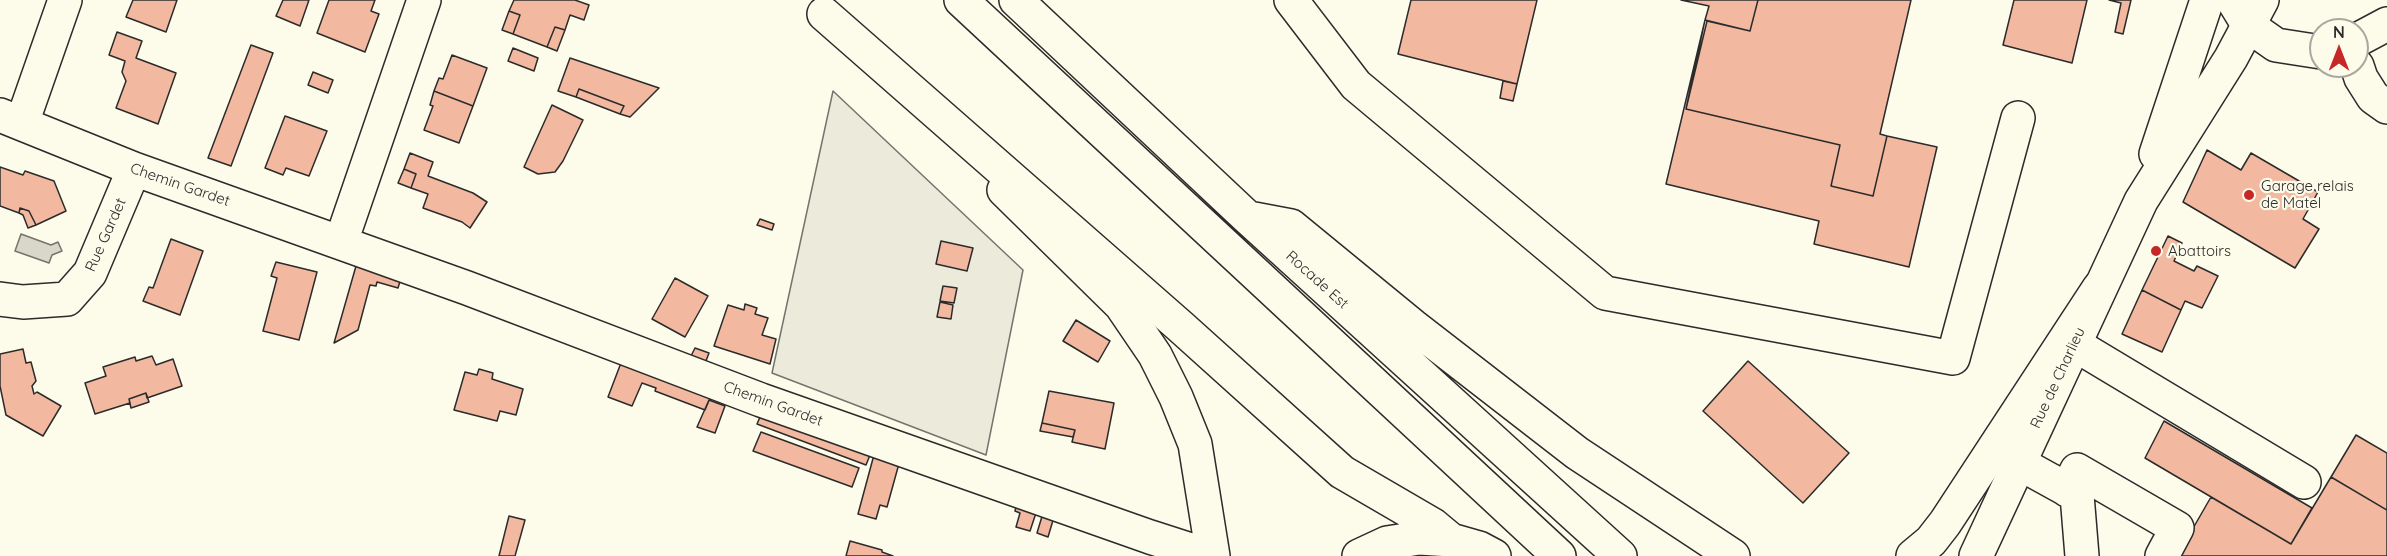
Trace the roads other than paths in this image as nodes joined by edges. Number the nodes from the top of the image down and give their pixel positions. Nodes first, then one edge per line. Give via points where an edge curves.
1 (65, 0) edge
2 (424, 0) edge
3 (961, 0) edge
4 (1016, 0) edge
5 (1291, 0) edge
6 (2207, 0) edge
7 (816, 7) edge
8 (2248, 9) edge
9 (2387, 24) edge
10 (2369, 34) edge
11 (2309, 50) edge
12 (2361, 78) edge
13 (2387, 108) edge
14 (2018, 118) dead end
15 (11, 119) edge
16 (134, 169) junction
17 (2141, 201) junction
18 (1247, 217) junction
19 (341, 242) junction
20 (2099, 288) junction
21 (0, 299) edge
22 (2074, 344) junction
23 (2019, 463) junction
24 (2304, 482) dead end
25 (2067, 490) junction
26 (1451, 540) junction
27 (1211, 556) edge
28 (1359, 556) edge
29 (1494, 556) edge
30 (1559, 556) edge
31 (1620, 556) edge
32 (1733, 556) edge
33 (1913, 556) edge
34 (1976, 556) edge
35 (2082, 556) edge
36 (2162, 556) edge

1 - 15 main road, Chemin Gardet
2 - 19 main road
3 - 30 main road
4 - 18 main road, Rocade Est
5 - 14 main road via 1356,85 1605,293 1953,358
6 - 17 main road, Rue de Charlieu
7 - 26 main road via 1342,472 1433,525
7 - 27 main road via 1121,305 1137,327 1176,397 1195,444
8 - 11 main road, Rue de Charlieu via 2276,45
8 - 17 main road, Rue de Charlieu
9 - 10 main road
12 - 13 main road via 2373,97
15 - 16 main road, Chemin Gardet
16 - 19 main road, Chemin Gardet
16 - 21 main road, Rue Gardet via 90,273 67,299
17 - 20 main road, Rue de Charlieu
18 - 31 main road, Rocade Est
18 - 32 main road via 1291,226 1577,453
19 - 27 main road, Chemin Gardet via 761,400
20 - 22 main road, Rue de Charlieu
20 - 33 main road via 1945,523 1931,542
22 - 23 main road, Rue de Charlieu
22 - 24 main road
23 - 25 main road
23 - 34 main road, Rue de Charlieu
25 - 35 main road via 2077,495
25 - 36 main road via 2077,470 2177,528
26 - 28 main road via 1419,538 1387,543
26 - 29 main road

